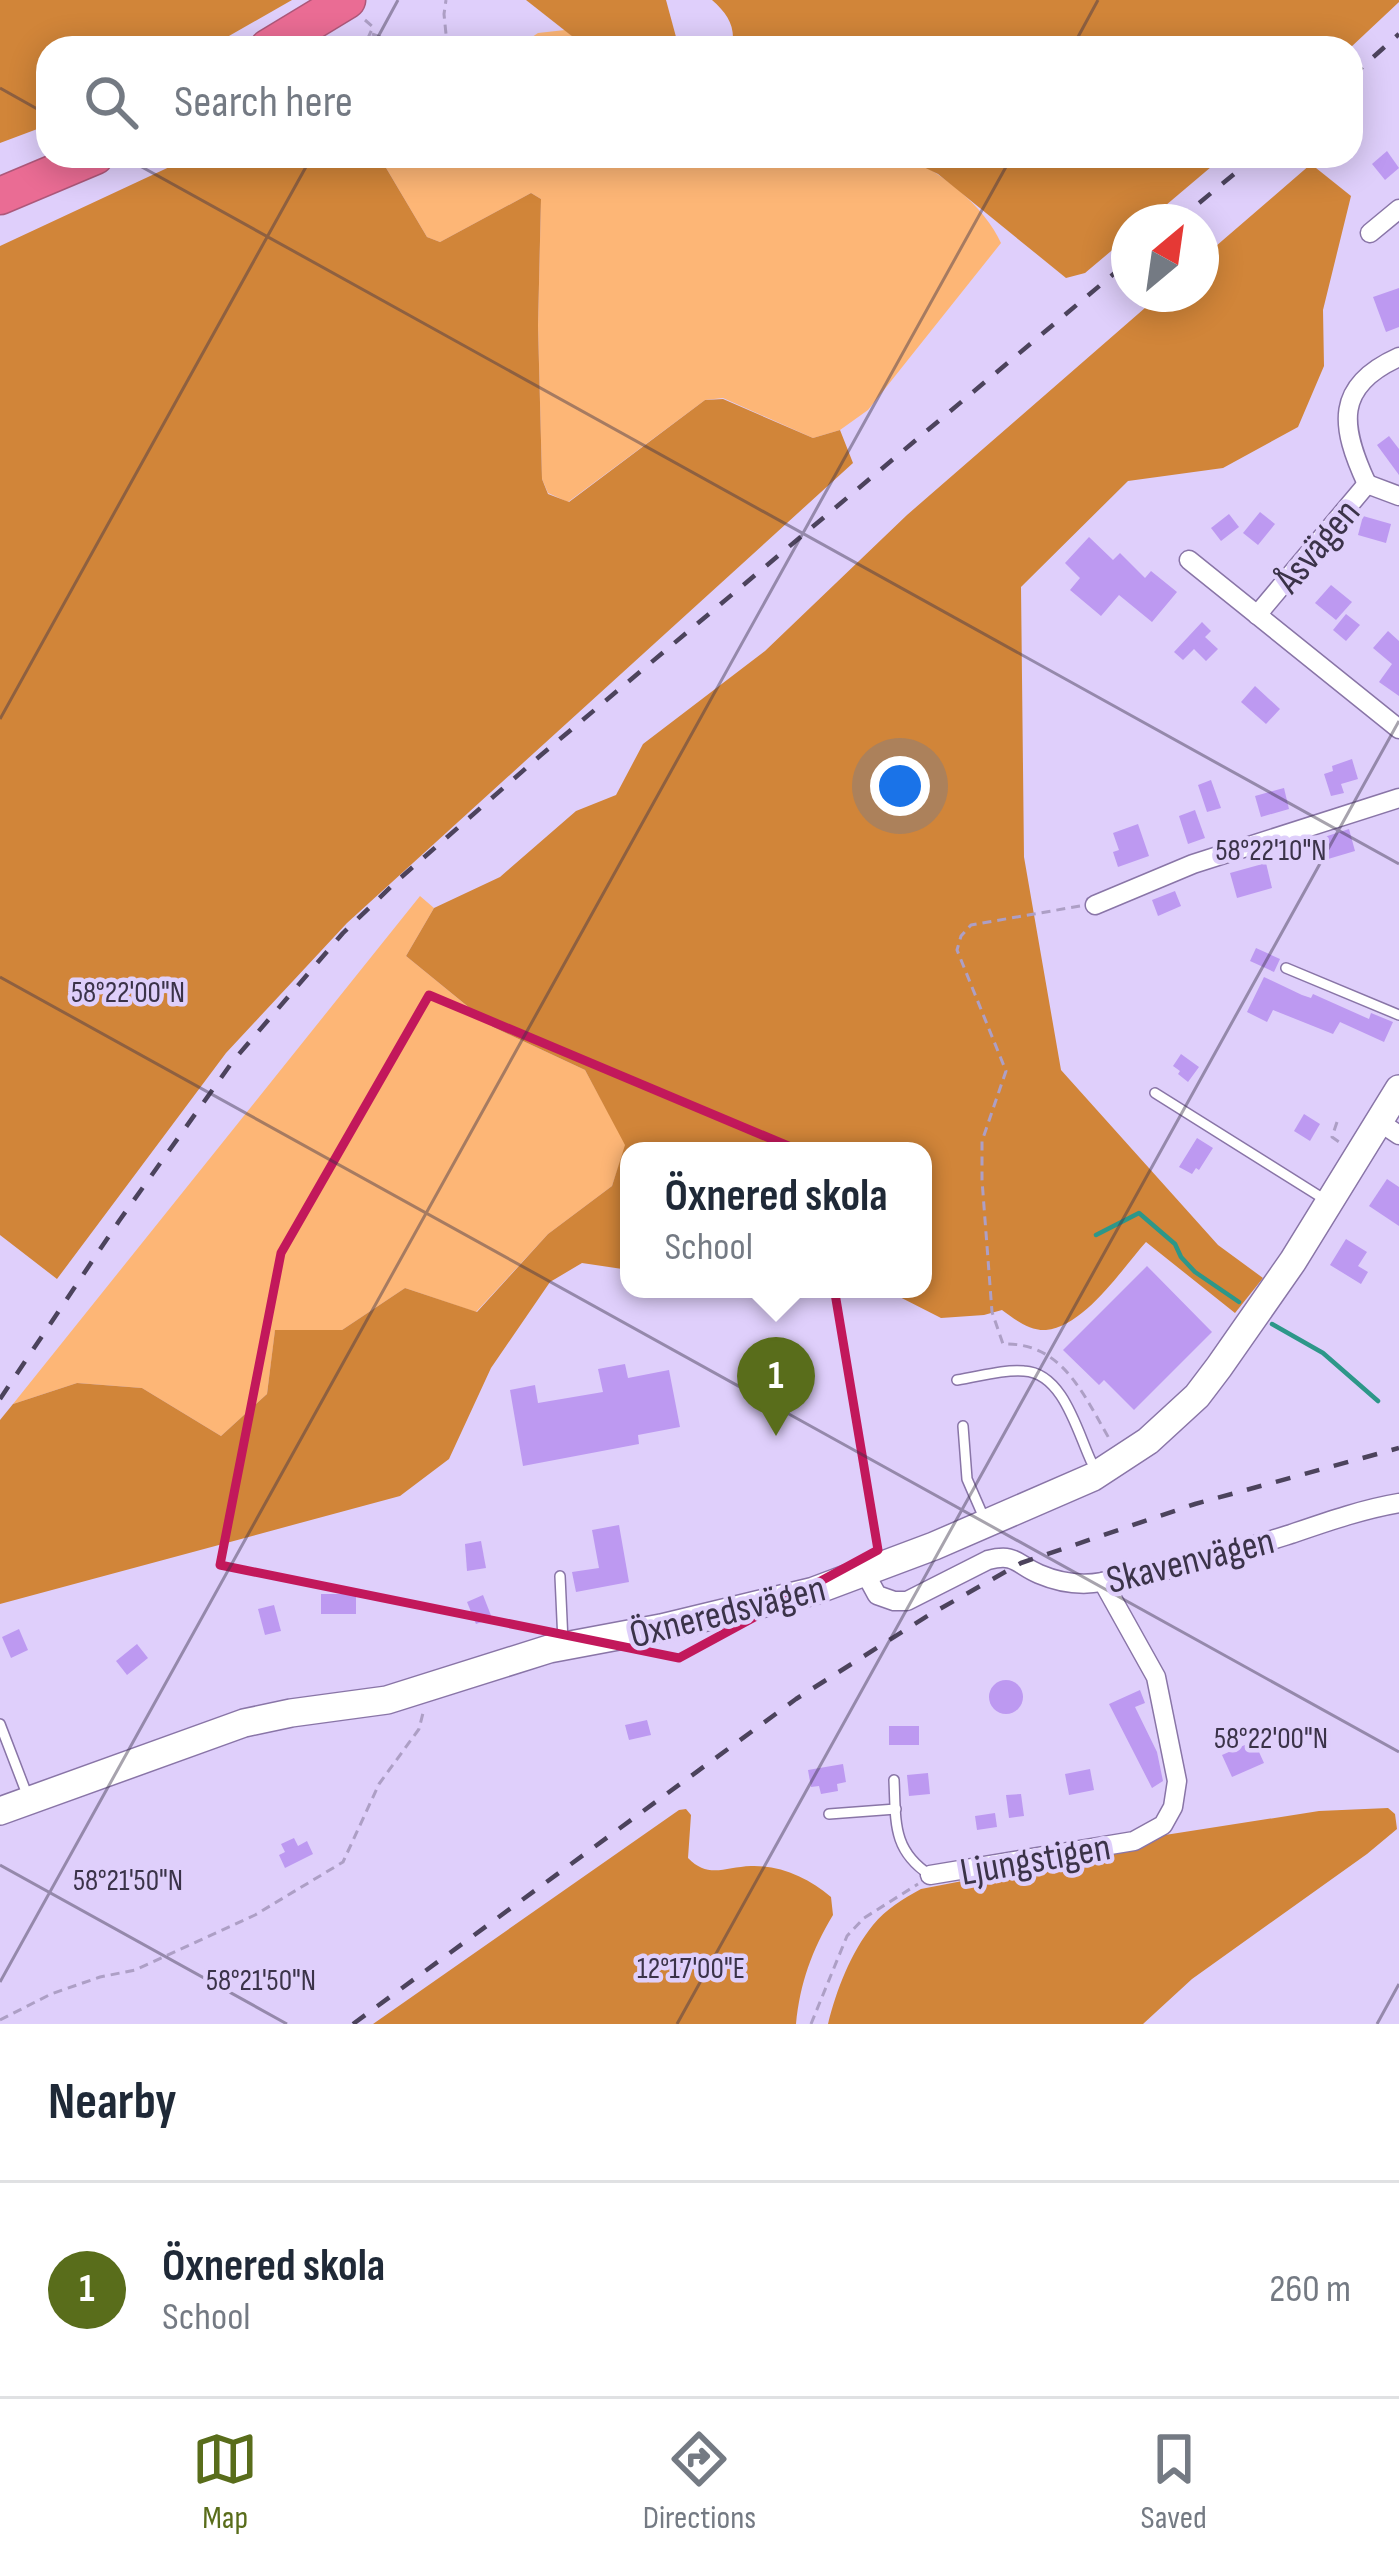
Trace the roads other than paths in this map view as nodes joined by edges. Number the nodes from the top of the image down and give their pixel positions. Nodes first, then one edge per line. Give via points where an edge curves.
1 (362, 12) edge
2 (299, 36) edge
3 (320, 36) edge
4 (36, 164) edge
5 (66, 168) edge
6 (0, 179) edge
7 (0, 196) edge
8 (1399, 209) edge
9 (1370, 233) dead end
10 (1399, 357) edge
11 (1367, 484) junction
12 (1399, 496) edge
13 (1189, 560) dead end
14 (1257, 615) junction
15 (1399, 728) edge
16 (1399, 798) edge
17 (1095, 904) road end
18 (1286, 968) dead end
19 (1399, 1015) edge
20 (1399, 1089) edge
21 (1155, 1093) dead end
22 (1389, 1128) edge
23 (1328, 1202) junction
24 (957, 1380) dead end
25 (963, 1426) dead end
26 (1091, 1460) road end
27 (1399, 1503) edge
28 (987, 1523) junction
29 (865, 1573) junction
30 (560, 1576) dead end
31 (1103, 1582) junction
32 (563, 1647) junction
33 (0, 1724) edge
34 (894, 1780) dead end
35 (30, 1801) junction
36 (896, 1809) junction
37 (0, 1811) edge
38 (829, 1814) dead end
39 (930, 1875) joint

1 - 2 highway
1 - 3 highway
4 - 6 highway
5 - 7 highway
8 - 9 street
10 - 11 street, Åsvägen via 1368,373 1351,397 1352,445
11 - 12 street
11 - 14 street, Åsvägen
13 - 14 street
14 - 15 street
16 - 17 street
18 - 19 lane
20 - 22 street, Öxneredsvägen
21 - 23 lane
22 - 23 street, Öxneredsvägen
23 - 28 street, Öxneredsvägen via 1238,1345 1172,1420 1093,1477
24 - 26 lane via 1038,1373 1052,1382
25 - 28 lane via 967,1479
27 - 31 street, Skavenvägen
28 - 29 street, Öxneredsvägen
29 - 31 street, Skavenvägen via 877,1595 894,1601 1010,1556 1060,1582
29 - 32 street, Öxneredsvägen via 741,1610
30 - 32 lane
31 - 39 street, Ljungstigen via 1156,1677 1178,1781 1174,1807 1163,1825 1134,1841
32 - 35 street, Öxneredsvägen via 387,1700 244,1723
33 - 35 lane
34 - 36 lane
35 - 37 street, Öxneredsvägen
36 - 38 lane
36 - 39 lane via 905,1853

